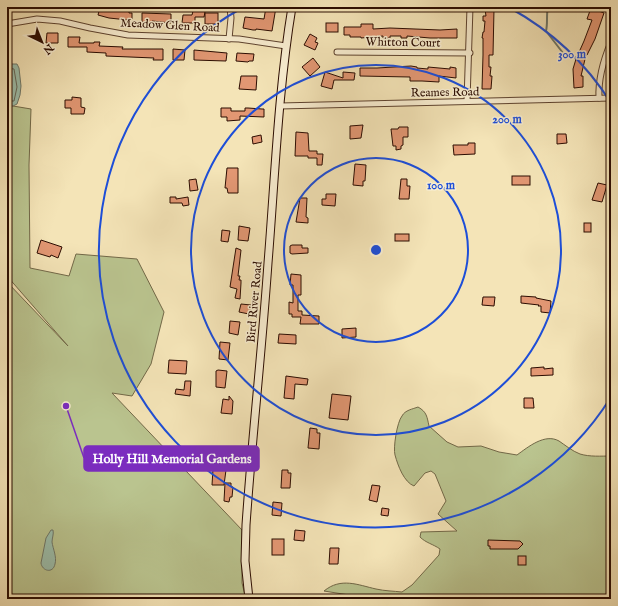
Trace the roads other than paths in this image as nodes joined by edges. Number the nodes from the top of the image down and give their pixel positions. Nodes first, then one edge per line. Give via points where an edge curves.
1 (230, 7) edge
2 (292, 7) edge
3 (470, 7) edge
4 (7, 24) edge
5 (229, 39) junction
6 (611, 42) edge
7 (286, 46) junction
8 (337, 52) dead end
9 (470, 53) junction
10 (599, 98) junction
11 (611, 98) edge
12 (467, 101) junction
13 (280, 106) junction
14 (249, 599) edge

1 - 5 street
2 - 7 street, Bird River Road
3 - 9 street
4 - 5 street, Meadow Glen Road via 37,19 128,35
5 - 7 street, Meadow Glen Road
6 - 10 street via 602,64
7 - 13 street, Bird River Road
8 - 9 street, Whitton Court
9 - 12 street
10 - 11 street, Reames Road
10 - 12 street, Reames Road
12 - 13 street, Reames Road
13 - 14 street, Bird River Road via 245,537

